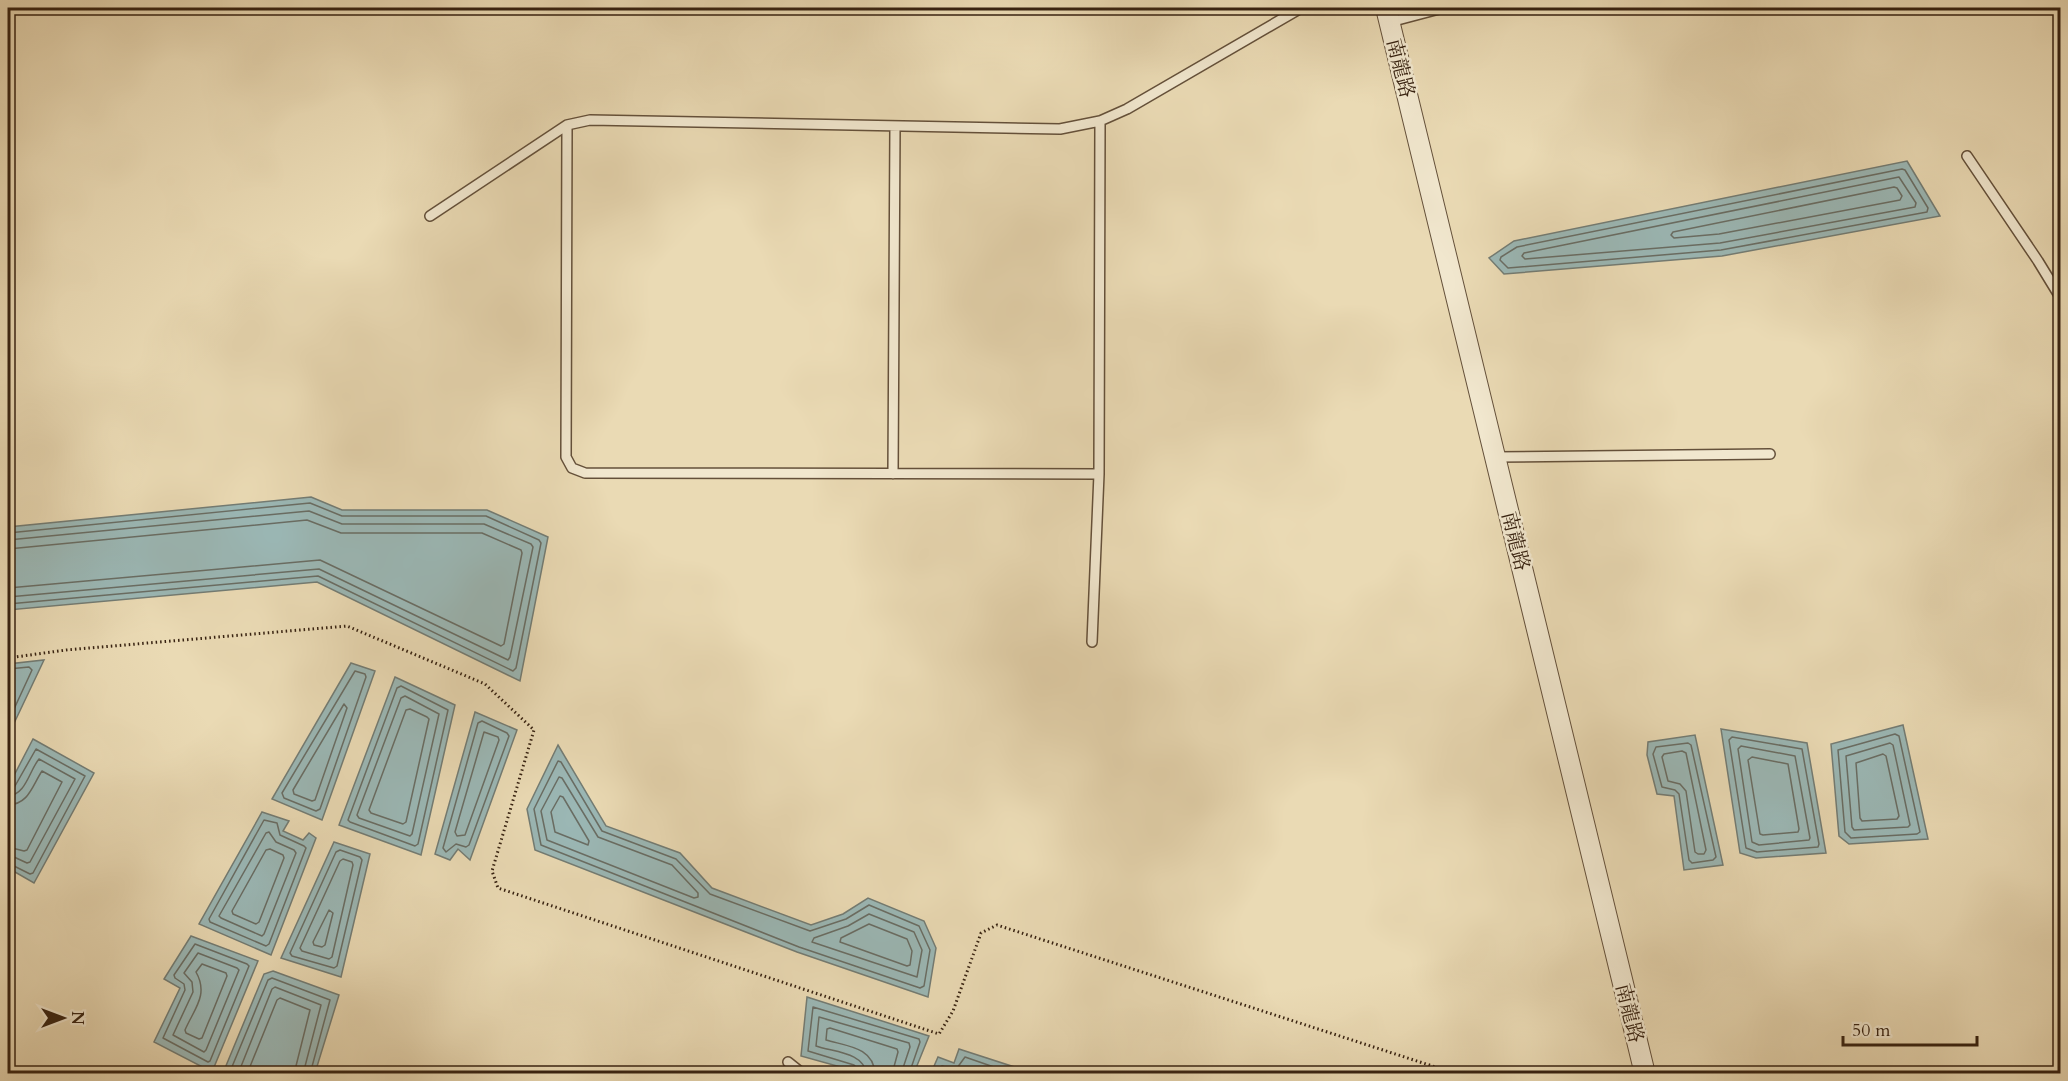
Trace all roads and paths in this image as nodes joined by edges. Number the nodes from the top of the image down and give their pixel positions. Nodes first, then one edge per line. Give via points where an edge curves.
1 (1301, 8) edge
2 (1443, 8) edge
3 (1388, 15) edge
4 (1100, 122) junction
5 (567, 125) junction
6 (895, 126) junction
7 (1967, 156) dead end
8 (430, 216) dead end
9 (2061, 297) edge
10 (1770, 454) dead end
11 (1495, 457) junction
12 (893, 474) junction
13 (1099, 474) junction
14 (1092, 642) dead end
15 (8, 658) edge
16 (788, 1062) dead end
17 (8, 1066) edge
18 (13, 1074) edge
19 (803, 1074) edge
20 (1458, 1074) edge
21 (1645, 1074) edge

1 - 4 lane
2 - 3 lane
3 - 11 street, 南龍路
4 - 6 lane via 1060,129
4 - 13 lane
5 - 6 lane via 590,120
5 - 8 lane
5 - 12 lane via 566,457 572,468 585,473
6 - 12 lane
7 - 9 lane
10 - 11 lane
11 - 21 street, 南龍路
12 - 13 lane
13 - 14 lane
15 - 20 path via 346,626 485,684 534,730 492,872 498,888 939,1034 953,1011 981,933 998,925
16 - 19 lane
17 - 18 lane

